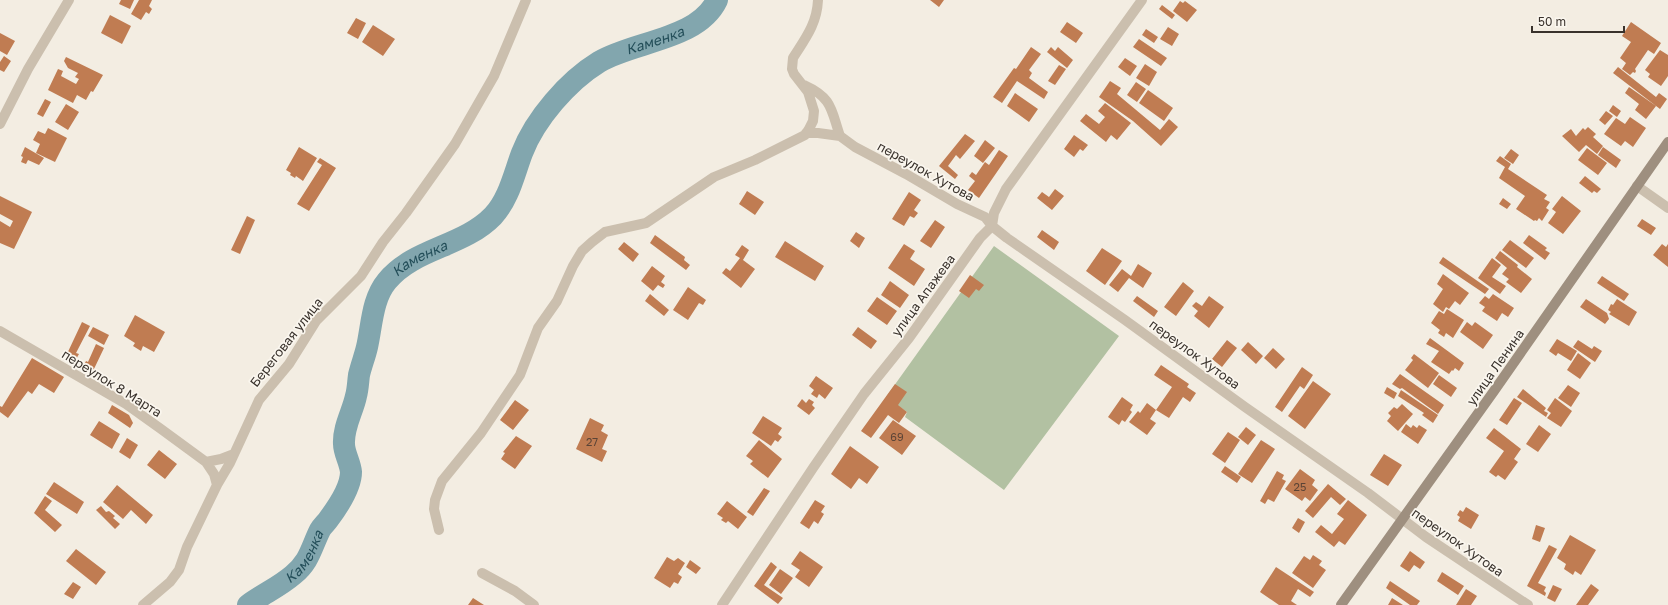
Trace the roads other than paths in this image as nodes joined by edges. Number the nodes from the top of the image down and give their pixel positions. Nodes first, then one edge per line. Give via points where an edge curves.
1 (69, 0) edge
2 (526, 0) edge
3 (818, 0) edge
4 (1142, 0) edge
5 (804, 85) junction
6 (0, 124) edge
7 (806, 133) junction
8 (840, 136) junction
9 (1668, 142) edge
10 (1637, 186) junction
11 (1668, 208) edge
12 (992, 226) junction
13 (0, 331) edge
14 (234, 454) junction
15 (206, 462) junction
16 (217, 485) junction
17 (1402, 519) junction
18 (439, 530) dead end
19 (482, 573) dead end
20 (143, 605) edge
21 (534, 605) edge
22 (722, 605) edge
23 (1341, 605) edge
24 (1528, 605) edge

1 - 6 street via 28,69
2 - 14 street, Береговая улица via 494,76 446,156 360,276 316,321 289,364 259,400
3 - 5 street via 811,29 791,63 794,74
4 - 12 street, улица Апажева via 1006,189 994,213
5 - 7 street via 814,111 813,120
5 - 8 street via 820,94 828,103
7 - 8 street
7 - 18 street via 789,144 714,177 646,223 634,224 600,235 582,251 556,301 538,328 520,375 481,434 442,481 434,508
8 - 12 street, переулок Хутова via 957,204 985,217
9 - 10 street, улица Ленина
10 - 11 street
10 - 17 street, улица Ленина
12 - 17 street, переулок Хутова
12 - 22 street, улица Апажева via 980,238 909,338 864,394
13 - 15 street, переулок 8 Марта via 126,404
14 - 15 street
14 - 16 street, Береговая улица
15 - 16 street via 214,474
16 - 20 street, Береговая улица via 187,547 179,570 170,582
17 - 23 street, улица Ленина
17 - 24 street, переулок Хутова via 1426,538
19 - 21 street

